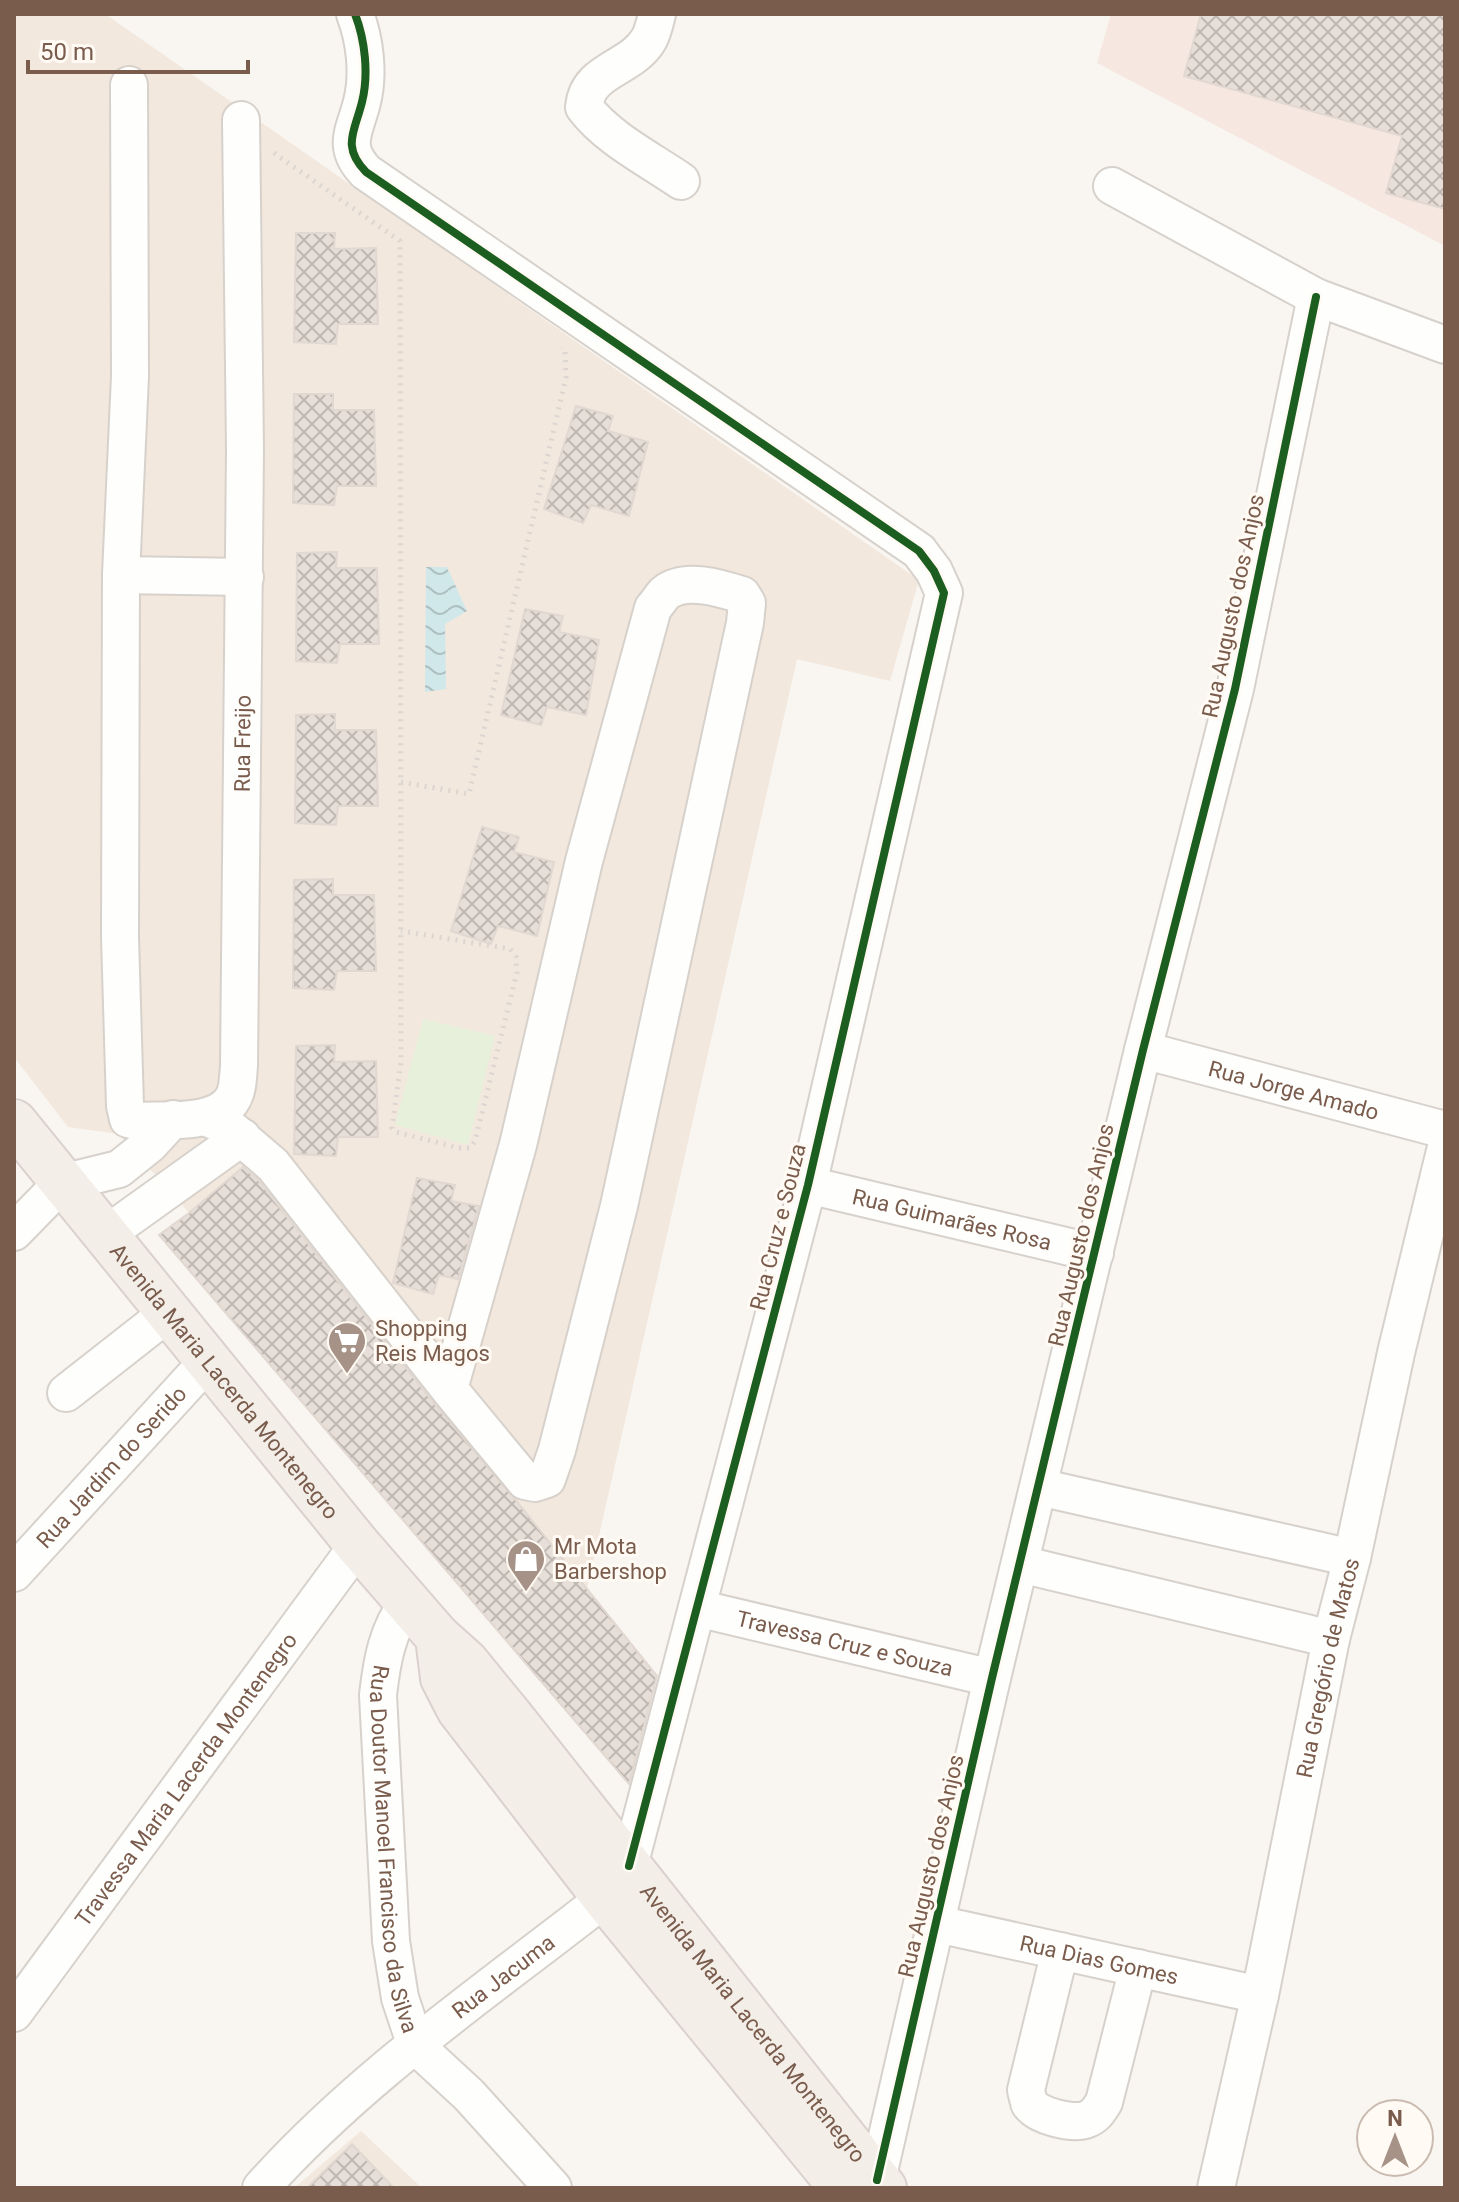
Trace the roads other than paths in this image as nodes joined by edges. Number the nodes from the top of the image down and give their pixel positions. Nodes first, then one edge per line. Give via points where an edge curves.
1 (355, 14) edge
2 (657, 14) edge
3 (129, 85) dead end
4 (241, 125) road end
5 (681, 181) dead end
6 (1112, 186) dead end
7 (1316, 297) junction
8 (1445, 345) edge
9 (121, 575) junction
10 (245, 577) junction
11 (1143, 1050) junction
12 (208, 1118) junction
13 (173, 1119) junction
14 (14, 1122) edge
15 (1445, 1130) edge
16 (242, 1137) junction
17 (1445, 1151) edge
18 (62, 1183) junction
19 (808, 1185) junction
20 (14, 1232) edge
21 (105, 1235) junction
22 (1095, 1253) junction
23 (168, 1313) junction
24 (207, 1362) junction
25 (449, 1389) junction
26 (66, 1393) dead end
27 (1039, 1487) junction
28 (358, 1545) junction
29 (1352, 1558) junction
30 (1020, 1564) junction
31 (14, 1573) edge
32 (408, 1602) junction
33 (697, 1608) junction
34 (1331, 1639) junction
35 (992, 1678) junction
36 (617, 1882) junction
37 (937, 1924) junction
38 (1060, 1951) junction
39 (1138, 1968) junction
40 (1260, 1995) junction
41 (14, 2013) edge
42 (416, 2046) junction
43 (868, 2185) edge
44 (261, 2188) edge
45 (553, 2188) edge
46 (1216, 2188) edge

1 - 19 street, Rua Cruz e Souza via 365,74 351,149 366,172 919,551 944,593
2 - 5 street via 649,39 634,56 594,81 584,107 600,125
3 - 9 street via 130,376
4 - 10 street, Rua Freijo
6 - 7 street
7 - 8 street
7 - 11 street, Rua Augusto dos Anjos via 1235,689
9 - 10 street
9 - 13 street via 125,1106 128,1119
10 - 12 street, Rua Freijo via 239,1066 235,1096
11 - 15 street, Rua Jorge Amado
11 - 22 street, Rua Augusto dos Anjos
12 - 13 street
12 - 16 street
13 - 18 street via 119,1169
14 - 18 main road, Avenida Maria Lacerda Montenegro
16 - 21 street
16 - 25 street via 273,1165
17 - 29 street, Rua Gregório de Matos
18 - 20 street
18 - 21 main road, Avenida Maria Lacerda Montenegro
19 - 22 street, Rua Guimarães Rosa
19 - 33 street, Rua Cruz e Souza
21 - 23 main road, Avenida Maria Lacerda Montenegro
22 - 27 street, Rua Augusto dos Anjos
23 - 24 main road, Avenida Maria Lacerda Montenegro
23 - 26 street
24 - 28 main road, Avenida Maria Lacerda Montenegro
24 - 31 street, Rua Jardim do Serido
25 - 25 street via 525,1481 547,1479 619,1206 745,623 747,603 742,595 690,585 667,591 653,608 584,861 518,1145
27 - 29 street
27 - 30 street, Rua Augusto dos Anjos
28 - 32 main road, Avenida Maria Lacerda Montenegro
28 - 41 street, Travessa Maria Lacerda Montenegro
29 - 34 street, Rua Gregório de Matos
30 - 34 street
30 - 35 street, Rua Augusto dos Anjos
32 - 36 main road, Avenida Maria Lacerda Montenegro via 438,1637 443,1678 459,1709
32 - 42 street, Rua Doutor Manoel Francisco da Silva via 388,1638 378,1695 391,1941 400,1998
33 - 35 street, Travessa Cruz e Souza
33 - 36 street, Rua Cruz e Souza
34 - 40 street, Rua Gregório de Matos
35 - 37 street, Rua Augusto dos Anjos
36 - 42 street, Rua Jacuma
36 - 43 main road, Avenida Maria Lacerda Montenegro
37 - 38 street, Rua Dias Gomes
37 - 43 street, Rua Augusto dos Anjos
38 - 39 street, Rua Dias Gomes
38 - 39 street via 1026,2090 1037,2111 1072,2121 1096,2114 1104,2102
39 - 40 street, Rua Dias Gomes
40 - 46 street, Rua Gregório de Matos
42 - 44 street, Rua Jacuma via 322,2124
42 - 45 street, Rua Doutor Manoel Francisco da Silva via 469,2095

